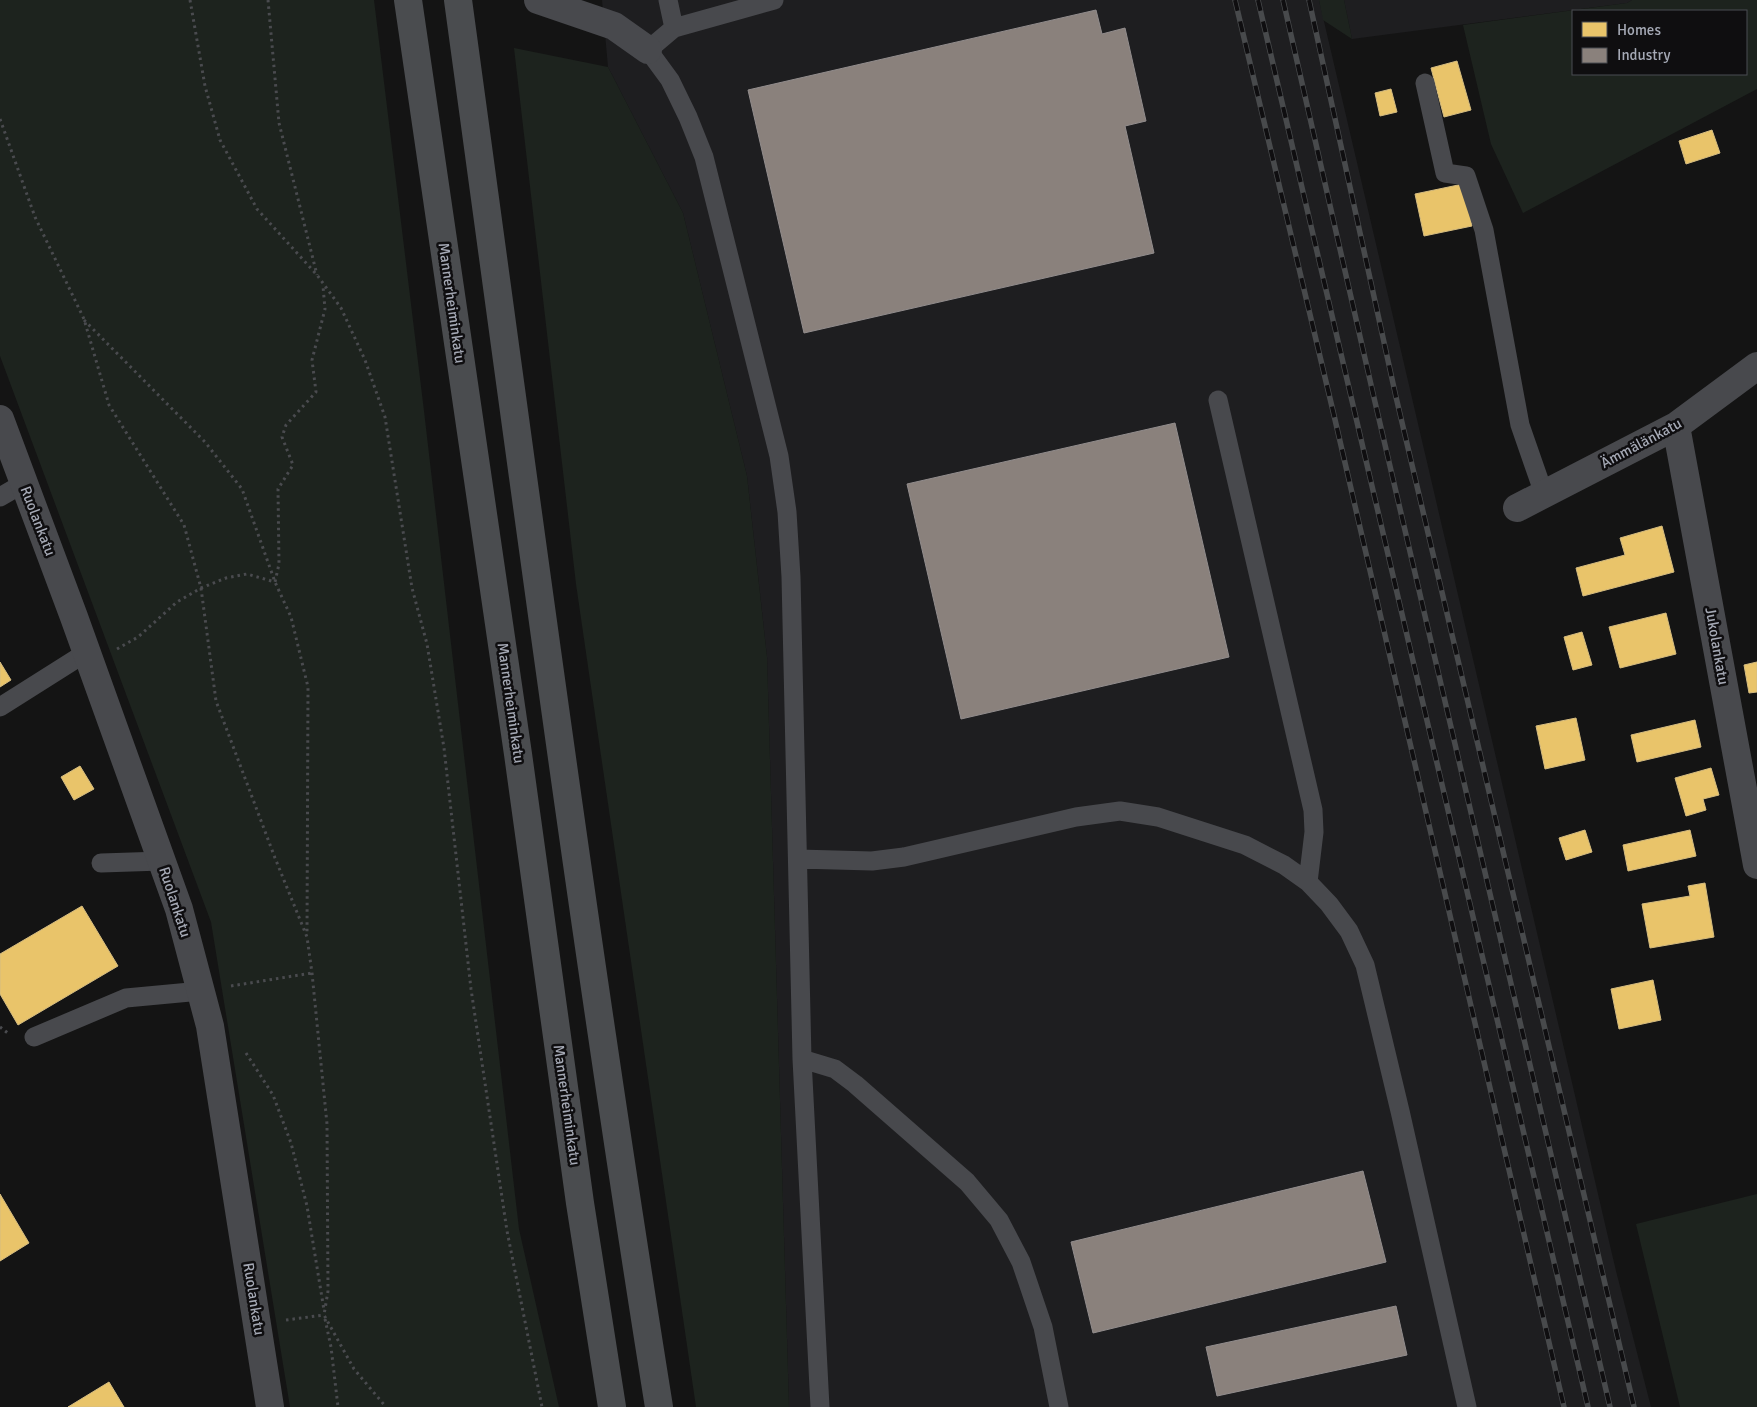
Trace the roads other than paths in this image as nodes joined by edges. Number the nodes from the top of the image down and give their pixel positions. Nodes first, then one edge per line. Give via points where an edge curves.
1 (408, 0) edge
2 (458, 0) edge
3 (538, 0) edge
4 (668, 0) edge
5 (774, 0) edge
6 (674, 28) junction
7 (648, 50) junction
8 (1424, 83) dead end
9 (1757, 366) edge
10 (1218, 400) dead end
11 (0, 419) edge
12 (1676, 426) junction
13 (24, 483) junction
14 (1544, 494) junction
15 (0, 497) edge
16 (1517, 508) dead end
17 (89, 659) junction
18 (0, 707) edge
19 (798, 858) junction
20 (162, 860) junction
21 (101, 863) dead end
22 (1757, 865) edge
23 (1308, 882) junction
24 (201, 991) junction
25 (34, 1037) dead end
26 (802, 1058) junction
27 (270, 1407) edge
28 (612, 1407) edge
29 (659, 1407) edge
30 (820, 1407) edge
31 (1059, 1407) edge
32 (1467, 1407) edge

1 - 28 main road, Mannerheiminkatu
2 - 29 main road via 561,752
3 - 7 street via 614,26
4 - 6 lane
5 - 6 lane
6 - 7 lane
7 - 19 lane via 670,80 704,157 779,456 791,577
8 - 14 lane via 1445,173 1466,176 1484,230 1520,425
9 - 12 street, Ämmälänkatu
10 - 23 lane via 1313,810 1314,832
11 - 13 street, Ruolankatu
12 - 14 street, Ämmälänkatu
12 - 22 street, Jukolankatu
13 - 15 lane
13 - 17 street, Ruolankatu
14 - 16 street, Ämmälänkatu
17 - 18 lane
17 - 20 street, Ruolankatu
19 - 23 lane via 872,861 904,857 1076,817 1120,811 1158,816 1245,845 1284,865
19 - 26 lane
20 - 21 lane
20 - 24 street, Ruolankatu
23 - 32 lane via 1348,931 1365,965
24 - 25 lane via 126,998
24 - 27 street, Ruolankatu via 210,1026
26 - 30 lane
26 - 31 lane via 835,1069 854,1084 967,1182 999,1220 1021,1262 1043,1326

